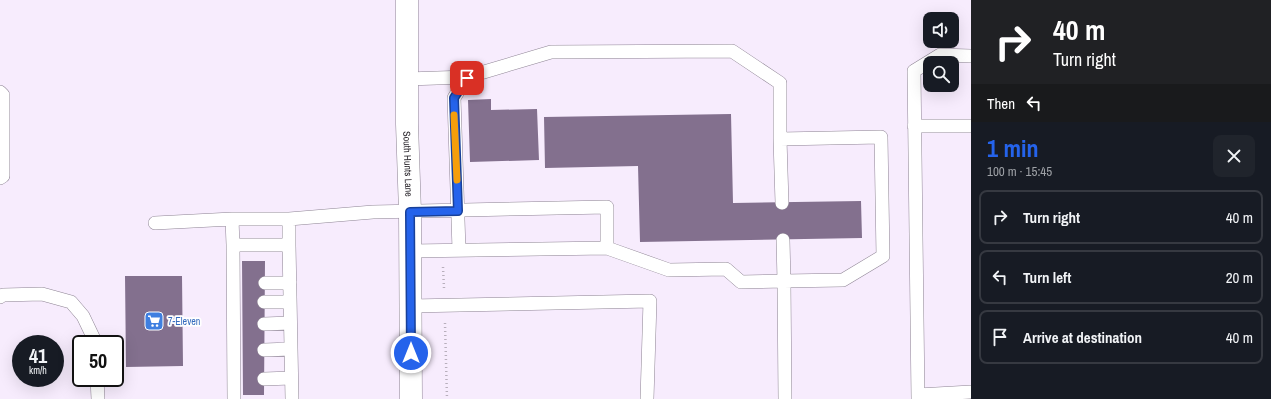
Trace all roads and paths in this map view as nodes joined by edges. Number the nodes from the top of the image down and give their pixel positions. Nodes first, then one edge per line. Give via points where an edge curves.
1 (411, 4) edge
2 (971, 56) edge
3 (467, 78) junction
4 (407, 79) junction
5 (0, 92) edge
6 (914, 126) junction
7 (971, 126) edge
8 (780, 139) junction
9 (0, 178) edge
10 (782, 202) dead end
11 (458, 211) junction
12 (410, 212) junction
13 (232, 219) junction
14 (289, 219) junction
15 (155, 223) dead end
16 (783, 240) dead end
17 (233, 245) junction
18 (289, 245) junction
19 (607, 248) junction
20 (459, 250) junction
21 (411, 251) junction
22 (784, 281) junction
23 (265, 283) dead end
24 (290, 283) junction
25 (0, 297) edge
26 (264, 302) dead end
27 (290, 302) junction
28 (411, 306) junction
29 (290, 323) junction
30 (264, 324) dead end
31 (92, 335) edge
32 (291, 349) junction
33 (264, 350) dead end
34 (291, 378) junction
35 (264, 379) dead end
36 (97, 387) edge
37 (971, 392) edge
38 (918, 397) edge
39 (98, 399) edge
40 (234, 399) edge
41 (292, 399) edge
42 (411, 399) edge
43 (647, 399) edge
44 (786, 399) edge

1 - 4 main road, South Hunts Lane
2 - 6 lane via 940,55 914,71
3 - 4 lane
3 - 8 lane via 551,52 732,51 780,83
3 - 11 lane via 454,98
4 - 12 main road, South Hunts Lane
5 - 9 lane via 3,95 3,176
6 - 7 lane
6 - 38 lane
8 - 10 lane
8 - 22 lane via 880,138 883,256 843,280
11 - 12 lane
11 - 19 lane via 607,207
11 - 20 lane
12 - 14 lane via 374,212
12 - 21 main road, South Hunts Lane
13 - 14 lane
13 - 15 lane
13 - 17 lane
14 - 18 lane
16 - 22 lane
17 - 18 lane
17 - 40 lane via 238,284 238,379
18 - 24 lane
19 - 20 lane
19 - 22 lane via 669,270 726,269 741,282
20 - 21 lane
21 - 28 main road, South Hunts Lane
22 - 44 lane
23 - 24 lane
24 - 27 lane
25 - 31 lane via 42,294 71,302 83,316
26 - 27 lane
27 - 29 lane
28 - 42 main road, South Hunts Lane
28 - 43 lane via 650,300
29 - 30 lane
29 - 32 lane
32 - 33 lane
32 - 34 lane
34 - 35 lane
34 - 41 lane
36 - 39 lane
37 - 38 lane

